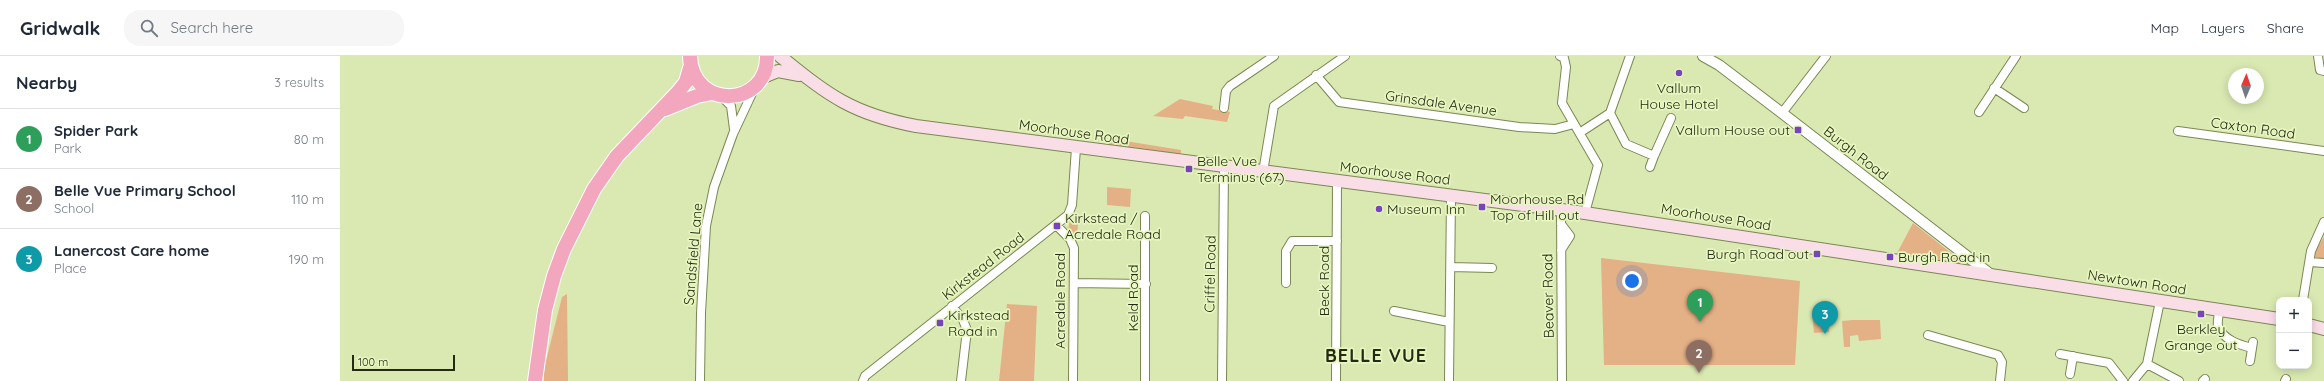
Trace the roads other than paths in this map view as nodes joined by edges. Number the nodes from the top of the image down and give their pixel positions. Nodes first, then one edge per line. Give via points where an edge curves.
1 (767, 56) edge
2 (780, 56) edge
3 (1274, 56) edge
4 (1345, 56) edge
5 (1560, 56) edge
6 (1630, 56) edge
7 (1703, 56) edge
8 (1826, 56) edge
9 (2016, 56) edge
10 (2318, 56) edge
11 (689, 60) edge
12 (2324, 71) edge
13 (1316, 75) junction
14 (806, 78) junction
15 (759, 81) junction
16 (1994, 88) junction
17 (716, 94) junction
18 (1224, 108) dead end
19 (2024, 108) dead end
20 (660, 111) junction
21 (1978, 112) dead end
22 (1610, 113) junction
23 (1782, 113) junction
24 (1671, 118) dead end
25 (1574, 124) junction
26 (1584, 130) dead end
27 (2178, 131) dead end
28 (733, 134) junction
29 (1076, 148) junction
30 (2324, 151) edge
31 (1654, 156) junction
32 (1224, 167) junction
33 (1650, 167) dead end
34 (1263, 172) junction
35 (1337, 181) junction
36 (1451, 195) junction
37 (1561, 210) junction
38 (1586, 213) junction
39 (1145, 216) dead end
40 (2324, 222) edge
41 (1056, 226) junction
42 (1337, 241) junction
43 (1967, 258) junction
44 (2310, 262) junction
45 (2324, 263) edge
46 (1451, 267) junction
47 (1492, 268) dead end
48 (1961, 271) junction
49 (1990, 274) junction
50 (1074, 283) junction
51 (1286, 283) dead end
52 (1146, 284) junction
53 (2304, 297) edge
54 (2160, 301) junction
55 (952, 306) junction
56 (2219, 310) junction
57 (1394, 311) dead end
58 (2276, 319) edge
59 (1450, 322) junction
60 (2312, 326) edge
61 (2324, 329) edge
62 (1928, 335) dead end
63 (2060, 354) dead end
64 (2073, 356) junction
65 (2250, 361) dead end
66 (2147, 364) junction
67 (2070, 374) dead end
68 (535, 381) edge
69 (700, 381) edge
70 (863, 381) edge
71 (961, 381) edge
72 (1073, 381) edge
73 (1145, 381) edge
74 (1222, 381) edge
75 (1336, 381) edge
76 (1449, 381) edge
77 (1562, 381) edge
78 (2000, 381) edge
79 (2124, 381) edge
80 (2133, 381) edge
81 (2179, 381) edge

1 - 15 highway via 766,68
2 - 14 main road, Moorhouse Road
3 - 18 street via 1230,86 1226,91
4 - 13 street
5 - 25 street via 1564,58 1566,67 1562,103
6 - 22 street
7 - 23 street, Burgh Road via 1719,65
8 - 23 street
9 - 16 street
10 - 12 street via 2320,70
11 - 17 highway via 700,85
11 - 20 highway via 686,82
13 - 25 street, Grinsdale Avenue via 1339,102 1519,127 1555,129
13 - 34 street via 1274,106
14 - 15 main road, Moorhouse Road via 788,71 778,71
14 - 29 main road, Moorhouse Road via 861,112 884,120
15 - 17 highway via 745,93 732,96
15 - 28 street
16 - 19 street
16 - 21 street
17 - 20 highway via 697,96
17 - 28 street via 731,106
20 - 68 highway via 617,156 594,189 564,249 545,310
22 - 26 street
22 - 31 street via 1626,144
23 - 43 street, Burgh Road
24 - 31 street
25 - 38 street via 1598,166
27 - 30 street, Caxton Road
28 - 69 street, Sandsfield Lane via 714,187 706,226
29 - 32 main road, Moorhouse Road
29 - 41 street, Kirkstead Road via 1072,205 1068,215
31 - 33 street
32 - 34 main road, Moorhouse Road
32 - 74 street, Criffel Road
34 - 35 main road, Moorhouse Road
35 - 36 main road, Moorhouse Road
35 - 42 street, Beck Road
36 - 37 main road, Moorhouse Road
36 - 46 street
37 - 38 main road, Moorhouse Road
37 - 77 street, Beaver Road via 1560,224 1570,236 1561,251
38 - 48 main road, Moorhouse Road
39 - 52 street, Keld Road
40 - 44 street via 2311,251
41 - 50 street, Acredale Road via 1070,239 1074,248
41 - 55 street, Kirkstead Road
42 - 51 street via 1292,241 1286,250
42 - 75 street, Beck Road
43 - 48 street
43 - 49 street, Burgh Road
44 - 45 street
44 - 53 street
46 - 47 street
46 - 59 street
48 - 49 main road, Moorhouse Road
49 - 54 main road, Newtown Road
50 - 52 street
50 - 72 street, Acredale Road
52 - 73 street, Keld Road
54 - 56 main road, Newtown Road
54 - 66 street
55 - 70 street, Kirkstead Road via 865,376
55 - 71 street via 967,330
56 - 58 main road, Newtown Road
56 - 65 street via 2218,326 2222,332 2235,343 2253,345
57 - 59 street
59 - 76 street
60 - 61 main road
62 - 78 street via 1998,355 2002,362
63 - 64 street
64 - 67 street
64 - 79 street via 2109,363
66 - 80 street
66 - 81 street

